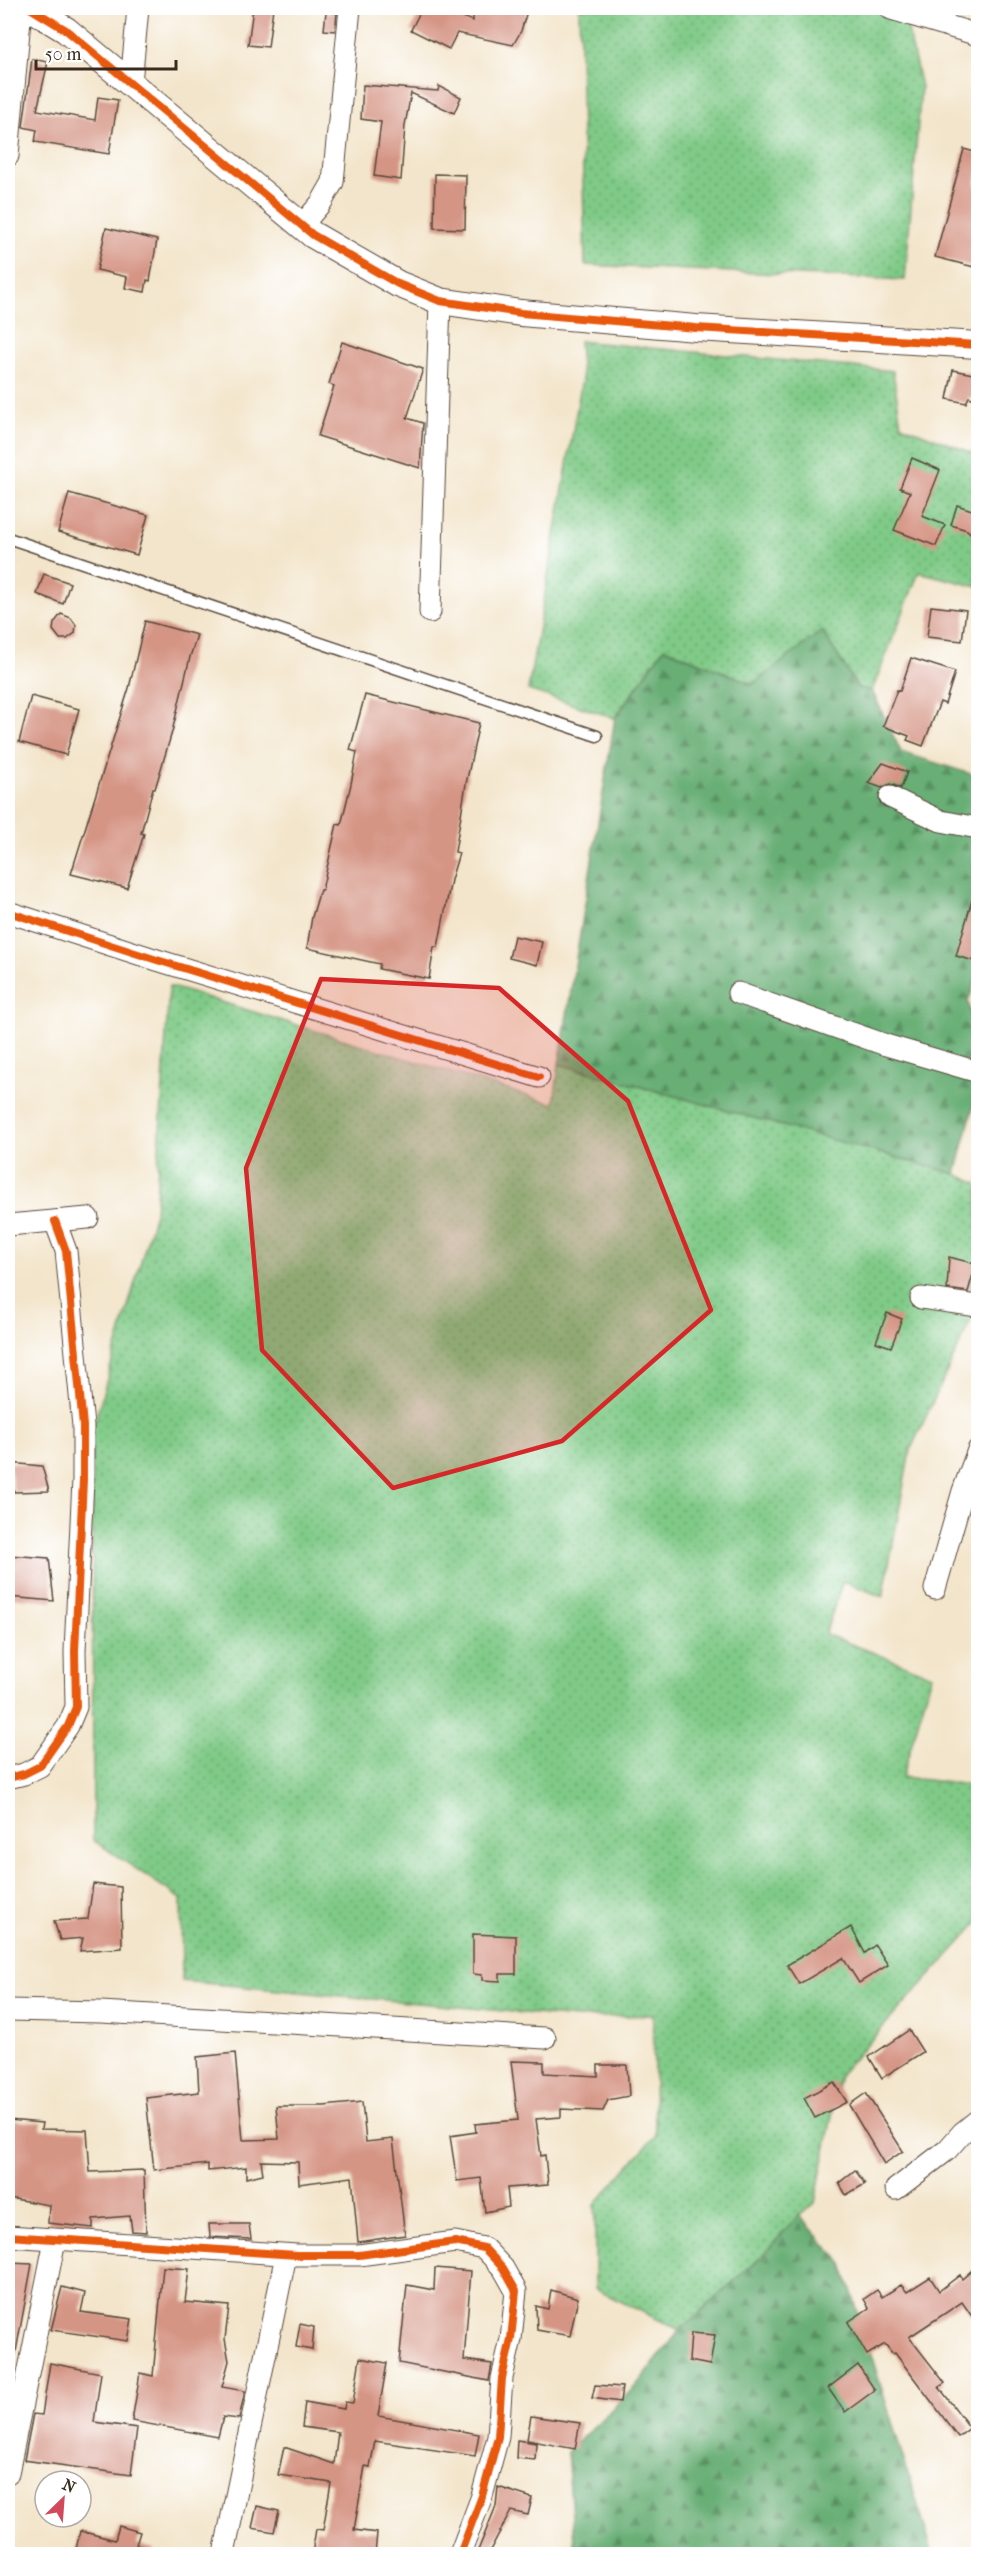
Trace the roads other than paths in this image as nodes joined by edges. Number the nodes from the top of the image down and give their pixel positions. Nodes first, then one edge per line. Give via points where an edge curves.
1 (21, 8) edge
2 (30, 8) edge
3 (138, 8) edge
4 (350, 8) edge
5 (891, 9) edge
6 (978, 35) edge
7 (131, 84) junction
8 (8, 156) edge
9 (302, 225) junction
10 (440, 301) junction
11 (978, 345) edge
12 (8, 538) edge
13 (430, 612) dead end
14 (597, 736) dead end
15 (890, 797) dead end
16 (978, 828) edge
17 (8, 912) edge
18 (738, 993) dead end
19 (978, 1072) edge
20 (539, 1077) dead end
21 (88, 1218) dead end
22 (55, 1221) junction
23 (8, 1225) edge
24 (921, 1298) dead end
25 (978, 1306) edge
26 (978, 1450) edge
27 (935, 1588) dead end
28 (8, 1778) edge
29 (8, 2010) edge
30 (545, 2038) dead end
31 (978, 2120) edge
32 (896, 2189) dead end
33 (8, 2236) edge
34 (55, 2240) junction
35 (286, 2255) junction
36 (8, 2473) edge
37 (224, 2554) edge
38 (460, 2554) edge

1 - 8 street
2 - 7 street via 66,30
3 - 7 street
4 - 9 street via 333,182
5 - 6 street
7 - 9 street
9 - 10 street via 398,284
10 - 11 street via 521,313 696,328
10 - 13 street
12 - 14 lane
15 - 16 street via 941,821
17 - 20 street
18 - 19 street via 886,1045
21 - 22 street
22 - 23 street
22 - 28 street via 66,1251 83,1426 76,1707 68,1726 40,1766
24 - 25 street
26 - 27 street
29 - 30 street
31 - 32 street
33 - 34 street
34 - 35 street
34 - 36 street
35 - 37 street
35 - 38 street via 360,2255 454,2242 484,2248 503,2268 516,2291 502,2378 498,2437 482,2496

